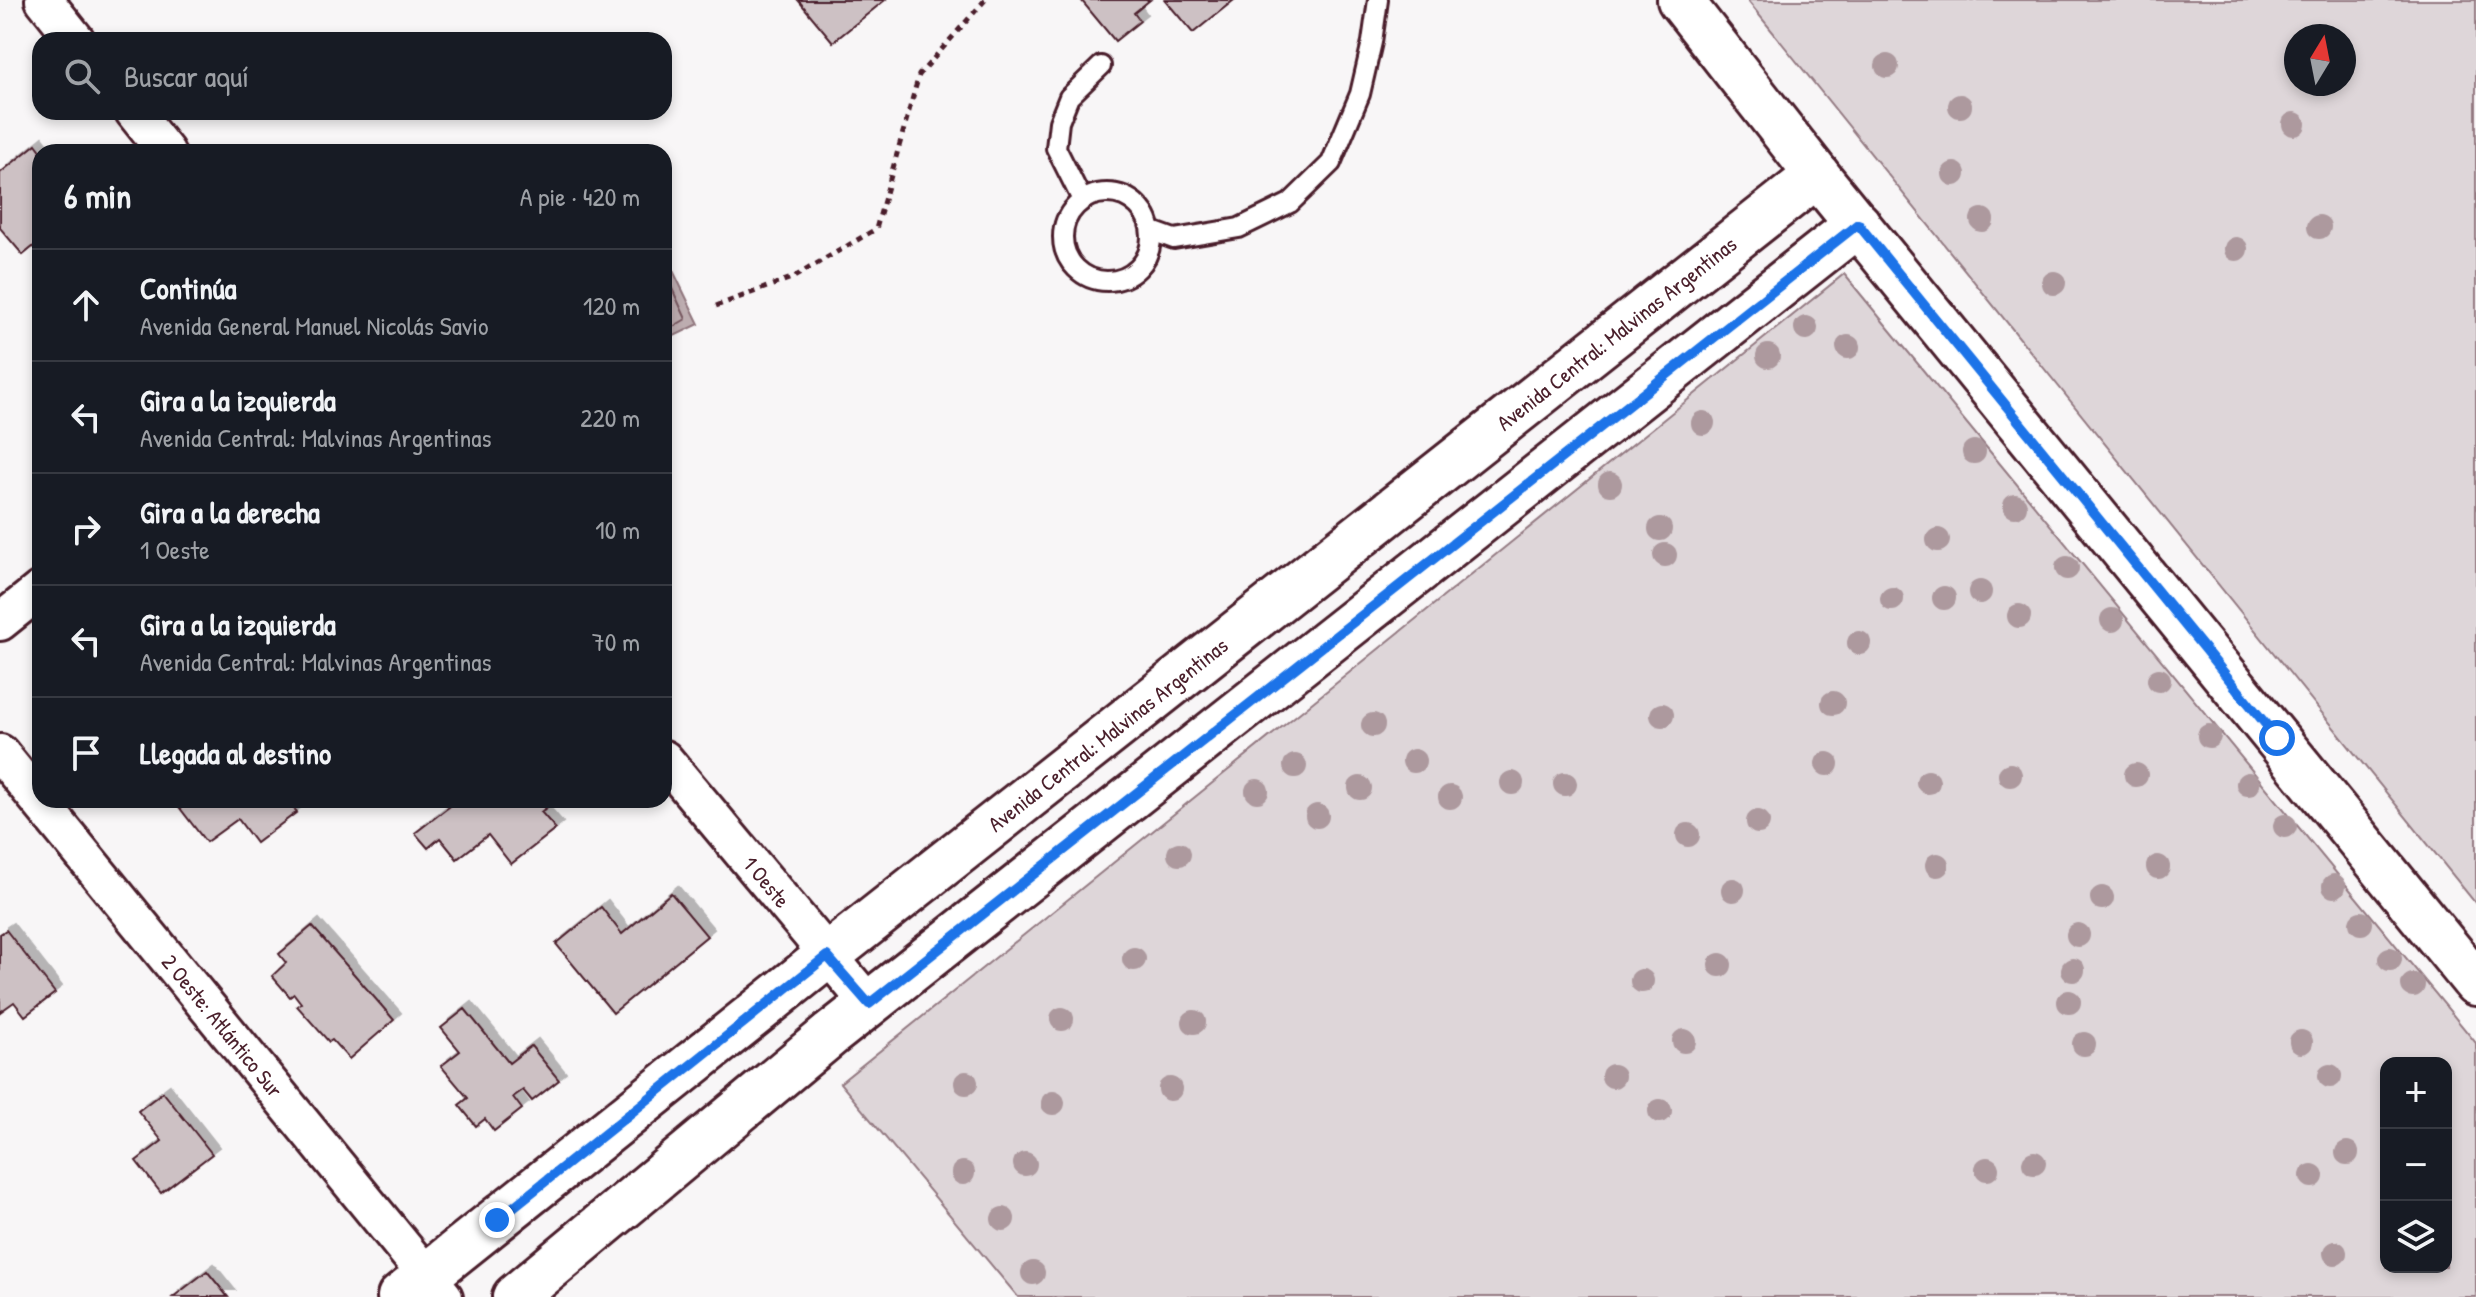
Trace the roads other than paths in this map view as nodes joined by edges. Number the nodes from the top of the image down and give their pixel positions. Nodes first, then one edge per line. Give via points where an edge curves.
1 (44, 0) edge
2 (1378, 0) edge
3 (1680, 0) edge
4 (70, 32) edge
5 (1101, 66) dead end
6 (140, 120) edge
7 (160, 144) edge
8 (1817, 175) junction
9 (1082, 200) junction
10 (1858, 224) junction
11 (1152, 231) junction
12 (32, 596) edge
13 (0, 622) edge
14 (0, 753) edge
15 (672, 769) edge
16 (32, 794) edge
17 (43, 808) edge
18 (827, 956) junction
19 (2476, 983) edge
20 (869, 1004) junction
21 (424, 1290) edge
22 (515, 1297) edge

1 - 4 street
2 - 11 lane via 1360,94 1331,163 1290,203 1239,228 1174,239
3 - 8 main road
5 - 9 lane via 1069,97 1059,122 1056,148
6 - 7 street
8 - 10 main road
8 - 18 main road, Avenida Central: Malvinas Argentinas
9 - 11 lane via 1103,193 1126,197 1143,211
9 - 11 lane via 1067,218 1063,240 1071,262 1089,277 1112,281 1133,273 1148,255
10 - 19 main road
10 - 20 main road
12 - 13 street
14 - 16 street, 2 Oeste: Atlántico Sur
15 - 18 street, 1 Oeste
17 - 21 street, 2 Oeste: Atlántico Sur
18 - 20 street, 1 Oeste
18 - 21 main road, Avenida Central: Malvinas Argentinas
20 - 22 main road

